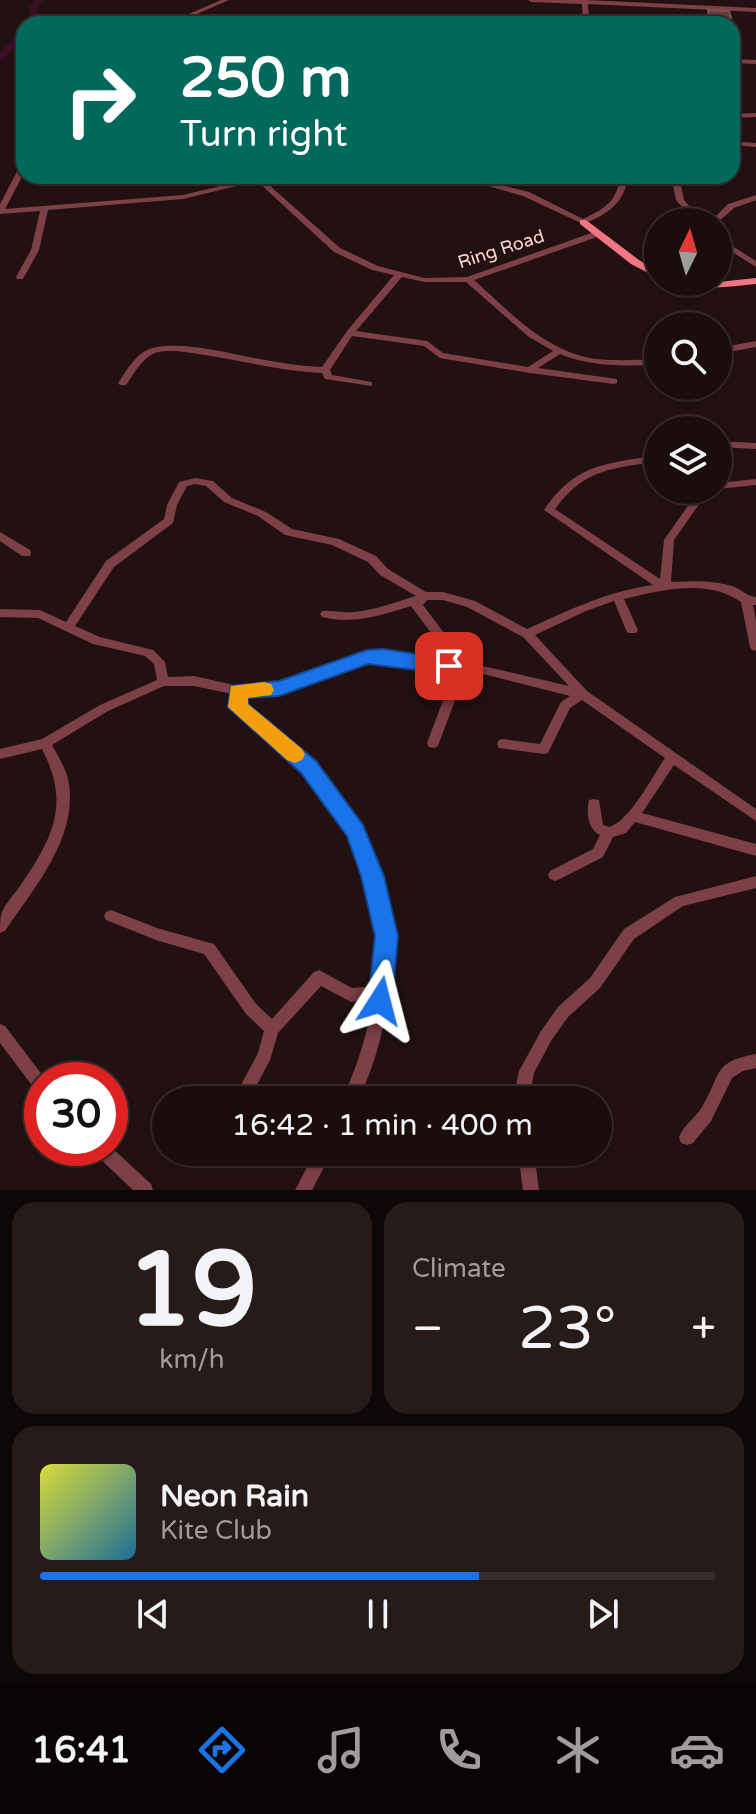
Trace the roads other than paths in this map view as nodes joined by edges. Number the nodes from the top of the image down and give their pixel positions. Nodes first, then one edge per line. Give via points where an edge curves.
1 (226, 0) edge
2 (531, 0) edge
3 (561, 0) edge
4 (215, 2) edge
5 (585, 2) edge
6 (756, 10) edge
7 (186, 16) edge
8 (16, 181) edge
9 (230, 184) edge
10 (264, 184) edge
11 (486, 184) edge
12 (624, 184) edge
13 (677, 184) edge
14 (756, 197) edge
15 (687, 208) edge
16 (729, 208) edge
17 (44, 210) junction
18 (0, 212) edge
19 (583, 222) junction
20 (597, 234) junction
21 (732, 249) edge
22 (756, 265) edge
23 (644, 267) edge
24 (399, 275) junction
25 (20, 277) dead end
26 (468, 279) junction
27 (756, 281) edge
28 (732, 283) edge
29 (350, 333) junction
30 (756, 344) edge
31 (732, 348) edge
32 (557, 352) junction
33 (644, 362) edge
34 (325, 370) junction
35 (530, 370) junction
36 (614, 381) dead end
37 (123, 383) dead end
38 (369, 384) dead end
39 (732, 445) edge
40 (756, 446) edge
41 (644, 461) edge
42 (756, 482) edge
43 (732, 485) edge
44 (694, 504) edge
45 (0, 536) edge
46 (26, 553) dead end
47 (665, 587) junction
48 (617, 596) junction
49 (422, 598) junction
50 (751, 600) edge
51 (0, 613) edge
52 (326, 614) dead end
53 (69, 626) junction
54 (632, 630) dead end
55 (527, 634) junction
56 (756, 647) edge
57 (452, 667) junction
58 (163, 682) junction
59 (238, 691) junction
60 (583, 694) junction
61 (45, 743) junction
62 (433, 743) dead end
63 (503, 744) dead end
64 (0, 754) edge
65 (671, 759) junction
66 (594, 804) dead end
67 (633, 816) junction
68 (756, 816) edge
69 (608, 833) junction
70 (756, 850) edge
71 (555, 875) dead end
72 (756, 882) edge
73 (111, 916) dead end
74 (0, 927) edge
75 (381, 992) junction
76 (272, 1029) junction
77 (0, 1031) edge
78 (756, 1061) edge
79 (24, 1063) edge
80 (248, 1086) edge
81 (356, 1086) edge
82 (524, 1086) edge
83 (687, 1137) dead end
84 (120, 1166) edge
85 (316, 1166) edge
86 (528, 1166) edge
87 (145, 1190) edge
88 (303, 1190) edge
89 (531, 1190) edge

1 - 4 street
2 - 3 street
3 - 5 street
4 - 7 street
5 - 6 street
8 - 18 street
9 - 17 street via 183,197
10 - 24 street, Ring Road via 337,250
11 - 19 street via 537,198
12 - 19 street via 615,204
13 - 15 street
14 - 16 street
17 - 18 street
17 - 25 street via 35,250
19 - 20 street
20 - 23 street
20 - 26 street, Ring Road
21 - 22 street
24 - 26 street, Ring Road
24 - 29 street
26 - 32 street
27 - 28 street
29 - 34 street
29 - 35 street via 427,344 440,355
30 - 31 street
32 - 33 street via 602,363
32 - 35 street
34 - 37 street via 160,350 143,357
34 - 38 street via 328,377
35 - 36 street
39 - 40 street
41 - 47 street via 578,476 549,510
42 - 43 street
44 - 47 street via 669,540
45 - 46 street
47 - 48 street
47 - 50 street via 722,587
48 - 54 street
48 - 55 street
49 - 52 street via 362,616
49 - 53 street via 372,559 325,538 289,532 228,500 215,485 195,481 183,484 169,521 102,572
49 - 55 street via 443,596 471,604
49 - 57 street via 417,606 449,648
50 - 56 street
51 - 53 street via 40,614
53 - 58 street via 97,641 149,653 159,662
55 - 60 street
57 - 59 street via 367,657 279,688
57 - 60 street
57 - 62 street via 453,690
58 - 59 street via 194,681
58 - 61 street
59 - 75 street via 238,707 308,767 356,832 387,936
60 - 63 street via 565,705 544,749
60 - 65 street
61 - 64 street
61 - 74 street via 62,781 64,804 40,865
65 - 67 street
65 - 68 street
66 - 69 street via 597,828
67 - 69 street via 621,829
67 - 70 street
69 - 71 street via 598,853
72 - 82 street via 680,901 629,934 595,983 546,1036
73 - 76 street via 209,949 251,1009
75 - 76 street via 351,995 319,977
75 - 81 street via 371,1053
76 - 80 street
77 - 79 street
78 - 83 street via 733,1066 724,1074 709,1112
84 - 87 street
85 - 88 street
86 - 89 street

